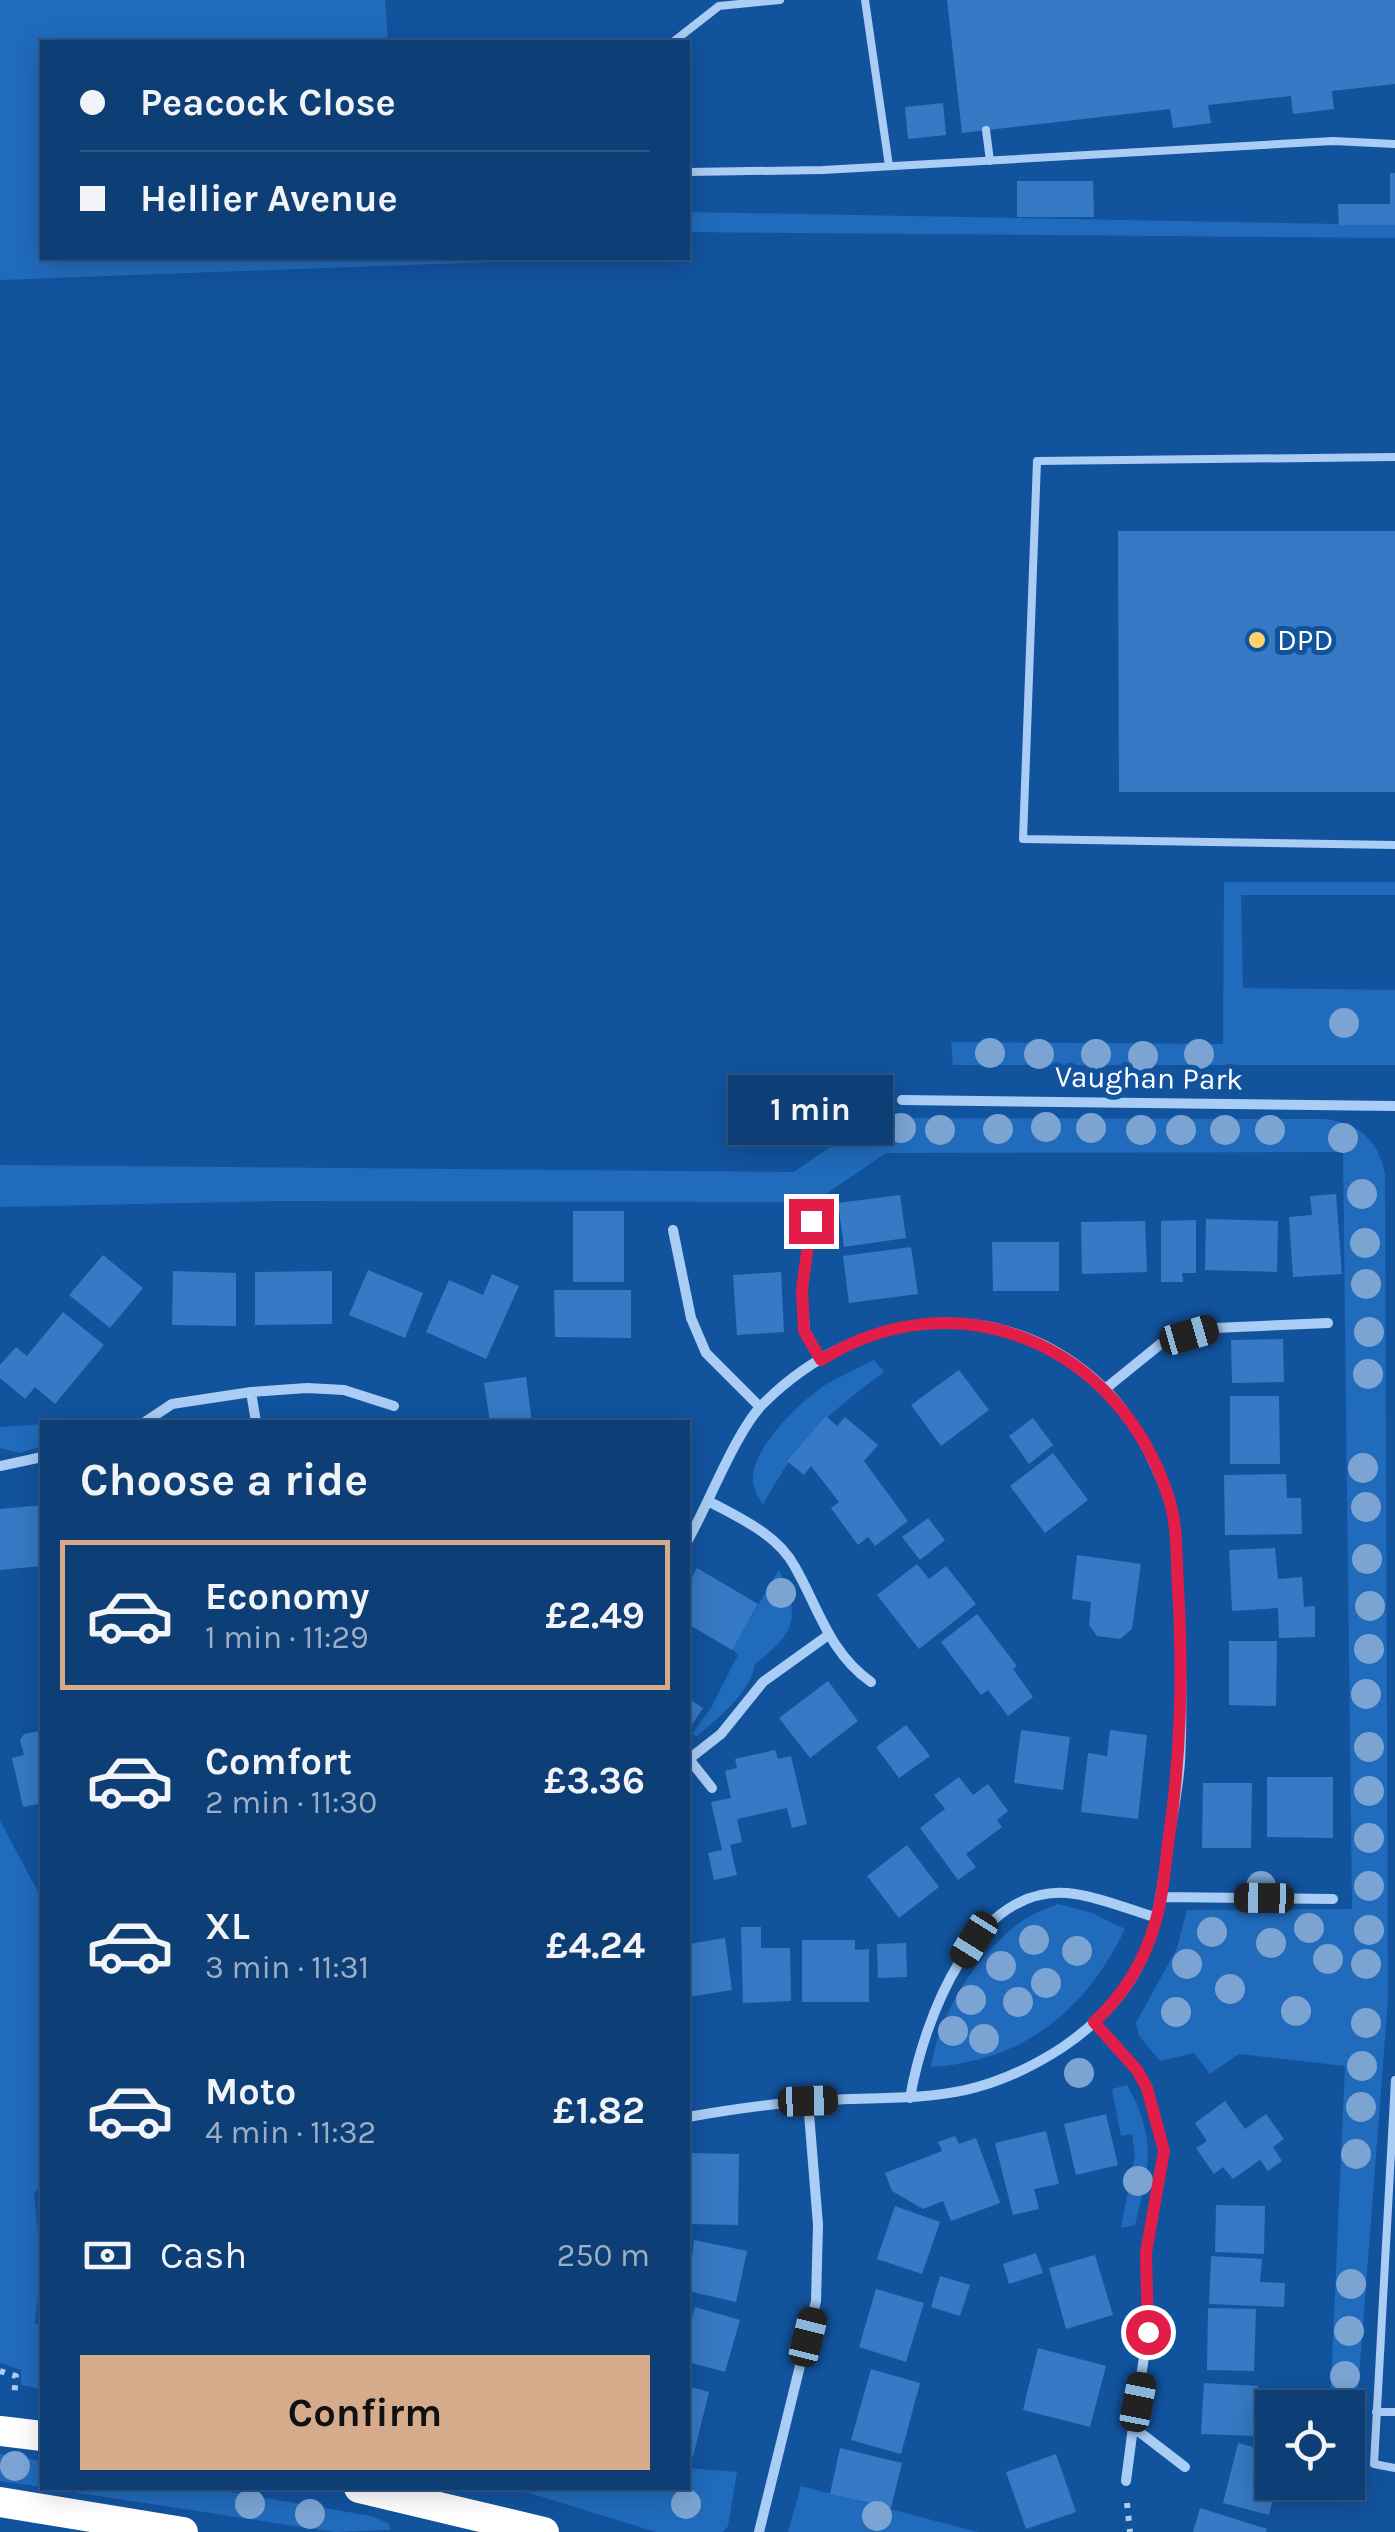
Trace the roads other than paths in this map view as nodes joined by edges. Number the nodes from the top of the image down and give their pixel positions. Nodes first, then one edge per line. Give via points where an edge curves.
1 (780, 0) edge
2 (865, 0) edge
3 (676, 40) edge
4 (986, 130) dead end
5 (1395, 144) edge
6 (990, 160) junction
7 (889, 166) junction
8 (690, 172) edge
9 (1395, 457) edge
10 (1395, 844) edge
11 (902, 1100) dead end
12 (1395, 1106) edge
13 (811, 1221) dead end
14 (673, 1230) dead end
15 (1328, 1323) dead end
16 (821, 1360) junction
17 (1106, 1389) junction
18 (251, 1392) junction
19 (394, 1406) dead end
20 (759, 1406) junction
21 (148, 1420) edge
22 (256, 1420) edge
23 (40, 1457) edge
24 (0, 1466) edge
25 (710, 1502) junction
26 (690, 1537) edge
27 (828, 1636) junction
28 (870, 1682) dead end
29 (690, 1759) edge
30 (690, 1761) edge
31 (712, 1788) dead end
32 (1160, 1897) junction
33 (1334, 1899) dead end
34 (1157, 1918) junction
35 (1094, 2022) junction
36 (1395, 2080) edge
37 (910, 2098) junction
38 (808, 2101) junction
39 (690, 2118) edge
40 (1390, 2200) edge
41 (1384, 2241) junction
42 (1395, 2242) edge
43 (1376, 2412) junction
44 (1395, 2412) edge
45 (1133, 2427) junction
46 (0, 2432) edge
47 (40, 2436) edge
48 (1185, 2467) dead end
49 (1395, 2468) edge
50 (1126, 2481) dead end
51 (367, 2490) edge
52 (0, 2502) edge
53 (183, 2532) edge
54 (544, 2532) edge
55 (759, 2532) edge

1 - 3 lane via 719,6
2 - 7 lane
4 - 6 lane
5 - 6 lane via 1333,141
6 - 7 lane
7 - 8 lane
9 - 10 lane via 1037,462 1023,839
11 - 12 street, Vaughan Park
13 - 16 street via 804,1331
14 - 20 street via 691,1318 706,1353
15 - 17 street via 1215,1328 1163,1342
16 - 17 street via 882,1330 963,1322 1037,1344
16 - 20 street
17 - 32 street via 1150,1456 1169,1496 1175,1530 1181,1732
18 - 19 street via 344,1390
18 - 21 street via 172,1404
18 - 22 street
20 - 25 street
23 - 24 street
25 - 26 street
25 - 27 street via 760,1529 794,1563
27 - 28 street
27 - 29 street via 762,1682 721,1734
30 - 31 street
32 - 33 street
32 - 34 street
34 - 35 street via 1118,2000
34 - 37 street via 1073,1893 1006,1910 974,1940 952,1975 916,2061
35 - 37 street via 999,2082 962,2094
35 - 45 street via 1147,2088 1164,2151 1146,2253 1148,2332
36 - 40 lane
37 - 38 street
38 - 39 street
38 - 55 street via 816,2301
40 - 41 lane
41 - 42 lane
41 - 43 lane
43 - 44 lane
43 - 49 lane via 1374,2464
45 - 48 street
45 - 50 street
46 - 47 highway
51 - 54 highway
52 - 53 highway

